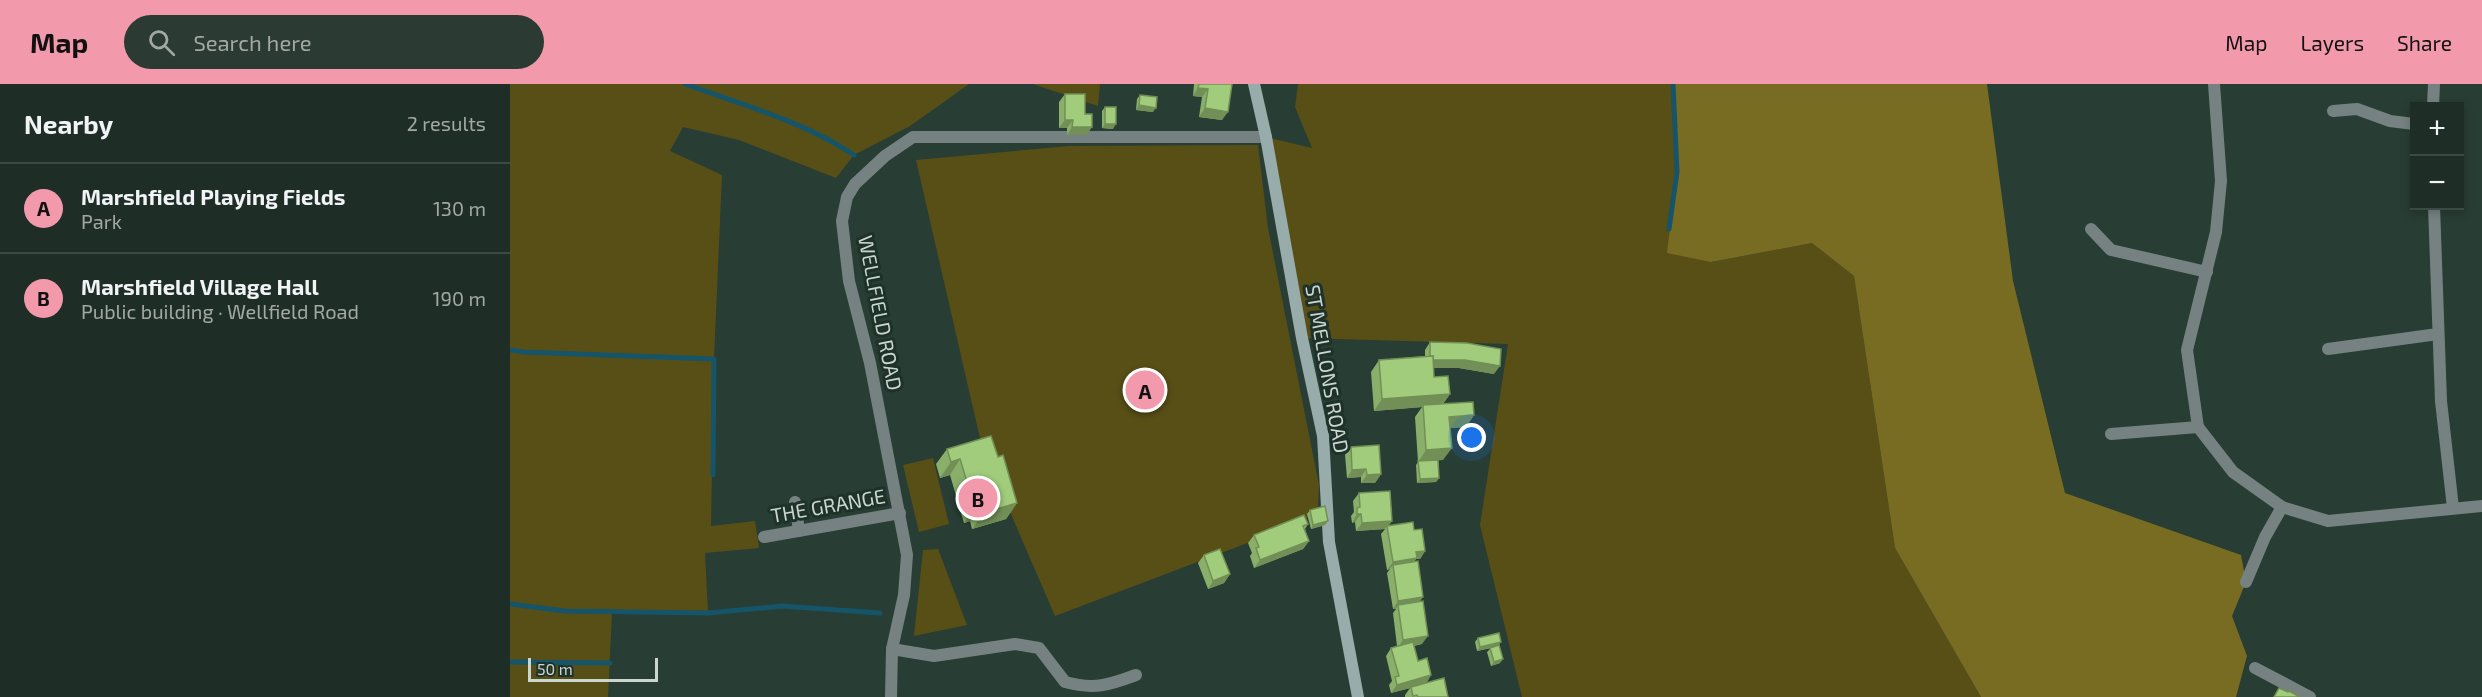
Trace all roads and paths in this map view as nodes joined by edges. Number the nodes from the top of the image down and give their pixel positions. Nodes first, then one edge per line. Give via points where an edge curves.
1 (1254, 84) edge
2 (2214, 84) edge
3 (2434, 84) edge
4 (2433, 102) edge
5 (2333, 111) dead end
6 (2410, 123) edge
7 (1266, 137) junction
8 (2434, 210) edge
9 (2091, 229) dead end
10 (2207, 272) junction
11 (2438, 334) junction
12 (2328, 349) dead end
13 (2198, 426) junction
14 (2111, 434) dead end
15 (795, 502) dead end
16 (2482, 506) edge
17 (2282, 507) junction
18 (2453, 508) junction
19 (900, 513) junction
20 (799, 531) junction
21 (764, 537) dead end
22 (2246, 582) dead end
23 (892, 649) junction
24 (2255, 668) dead end
25 (1136, 675) dead end
26 (891, 697) edge
27 (1358, 697) edge
28 (2310, 697) edge

1 - 7 street, ST MELLONS ROAD
2 - 10 street via 2222,181
3 - 4 street
5 - 6 street via 2357,109
7 - 19 street, WELLFIELD ROAD via 913,137 855,183 847,197 842,221 849,281
7 - 27 street, ST MELLONS ROAD via 1323,436 1329,542
8 - 11 street
9 - 10 street via 2111,250
10 - 13 street via 2187,350
11 - 12 street
11 - 18 street
13 - 14 street
13 - 17 street via 2233,472
15 - 20 street
16 - 18 street
17 - 18 street via 2328,521
17 - 22 street
19 - 20 street, THE GRANGE
19 - 23 street, WELLFIELD ROAD via 907,555 904,595
20 - 21 street, THE GRANGE
23 - 25 street via 934,656 1015,644 1039,648 1065,682 1083,687 1104,686
23 - 26 street, WELLFIELD ROAD
24 - 28 street

